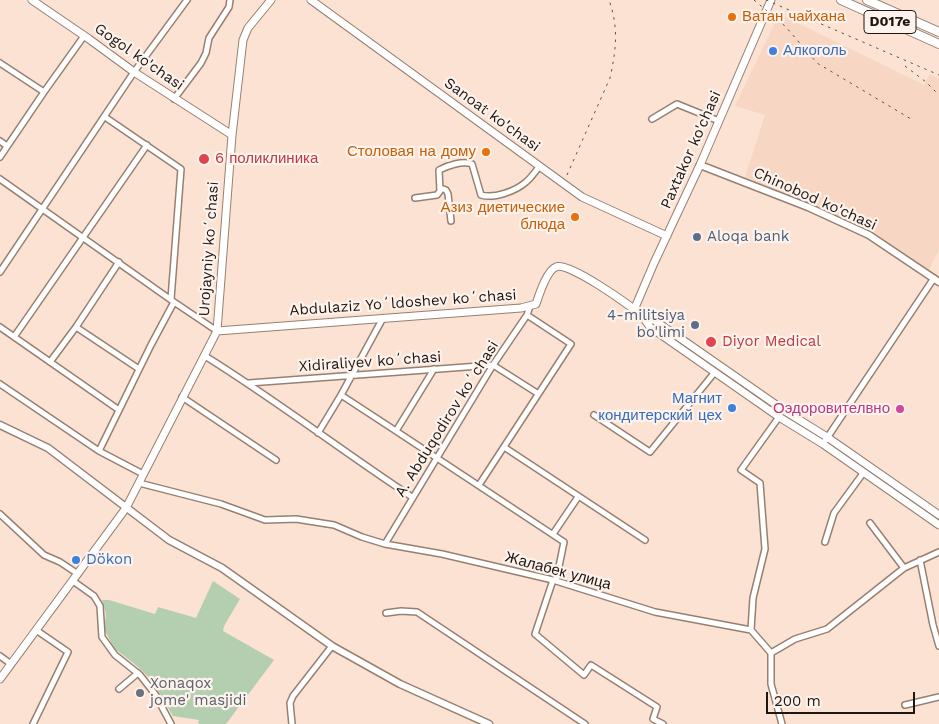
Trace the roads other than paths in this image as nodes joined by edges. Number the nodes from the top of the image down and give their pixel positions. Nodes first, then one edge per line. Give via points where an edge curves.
1 (32, 0) edge
2 (187, 0) edge
3 (230, 0) edge
4 (271, 0) edge
5 (311, 0) edge
6 (771, 0) edge
7 (841, 0) edge
8 (867, 0) edge
9 (939, 32) edge
10 (84, 36) junction
11 (939, 44) edge
12 (0, 62) edge
13 (134, 72) junction
14 (44, 92) junction
15 (174, 99) junction
16 (105, 117) junction
17 (652, 119) dead end
18 (719, 121) junction
19 (232, 135) junction
20 (0, 141) edge
21 (7, 146) junction
22 (147, 146) junction
23 (0, 157) edge
24 (700, 165) junction
25 (539, 167) junction
26 (0, 179) edge
27 (440, 188) junction
28 (415, 198) dead end
29 (42, 209) junction
30 (451, 221) dead end
31 (666, 236) junction
32 (83, 237) junction
33 (119, 262) junction
34 (0, 272) edge
35 (937, 280) edge
36 (172, 300) junction
37 (530, 306) junction
38 (634, 310) junction
39 (527, 315) junction
40 (643, 317) junction
41 (383, 318) junction
42 (0, 327) edge
43 (76, 327) junction
44 (217, 331) junction
45 (14, 337) junction
46 (204, 356) junction
47 (50, 362) junction
48 (493, 365) junction
49 (139, 369) junction
50 (434, 369) junction
51 (715, 372) junction
52 (352, 376) junction
53 (729, 377) junction
54 (0, 384) edge
55 (249, 384) junction
56 (538, 393) junction
57 (341, 395) junction
58 (182, 397) junction
59 (119, 410) junction
60 (594, 415) dead end
61 (779, 417) junction
62 (0, 425) edge
63 (396, 431) junction
64 (318, 433) junction
65 (827, 436) junction
66 (823, 444) junction
67 (504, 447) junction
68 (99, 451) junction
69 (438, 459) junction
70 (276, 460) dead end
71 (864, 472) junction
72 (143, 474) junction
73 (139, 483) junction
74 (479, 485) junction
75 (412, 497) junction
76 (578, 497) junction
77 (126, 508) junction
78 (0, 514) edge
79 (939, 515) edge
80 (870, 523) dead end
81 (939, 525) edge
82 (552, 534) junction
83 (644, 540) dead end
84 (825, 542) dead end
85 (385, 544) junction
86 (939, 552) edge
87 (920, 560) junction
88 (904, 568) junction
89 (78, 574) junction
90 (73, 581) junction
91 (555, 581) junction
92 (386, 613) dead end
93 (36, 630) junction
94 (752, 630) junction
95 (332, 646) junction
96 (939, 646) edge
97 (771, 653) junction
98 (0, 656) edge
99 (11, 664) junction
100 (138, 673) junction
101 (0, 679) edge
102 (119, 689) dead end
103 (939, 697) edge
104 (906, 705) dead end
105 (33, 724) edge
106 (171, 724) edge
107 (292, 724) edge
108 (489, 724) edge
109 (585, 724) edge
110 (663, 724) edge
111 (782, 724) edge

1 - 10 main road, Gogol ko'chasi
2 - 13 street
3 - 15 street via 229,7 209,38 201,63
4 - 19 main road, Urоjayniy koʻchasi via 248,28 243,40
5 - 25 main road, Sanoat ko'chasi
6 - 18 main road, Paxtakor ko'chasi
7 - 11 main road, D017e
8 - 9 main road, D017e
10 - 13 main road, Gogol ko'chasi
10 - 14 street
12 - 14 street
13 - 15 main road, Gogol ko'chasi
13 - 16 street
14 - 21 street
15 - 19 main road, Gogol ko'chasi
16 - 22 street
16 - 29 street
17 - 18 street via 677,104
18 - 24 main road, Paxtakor ko'chasi
19 - 44 main road, Urоjayniy koʻchasi
20 - 21 street
21 - 23 street
22 - 32 street
22 - 36 street via 181,169
24 - 31 main road, Paxtakor ko'chasi
24 - 35 street, Chinobod ko'chasi via 808,207 869,235
25 - 27 street via 515,189 483,196 472,164 466,162 439,170
25 - 31 main road, Sanoat ko'chasi via 582,197
26 - 29 street
27 - 28 street via 437,194
27 - 30 street via 448,194
29 - 32 street
29 - 34 street
31 - 38 main road, Paxtakor ko'chasi
32 - 33 street
32 - 45 street
33 - 36 street
33 - 43 street
35 - 65 street
36 - 44 street
36 - 49 street
37 - 38 main road, Abdulaziz Yoʻldoshev koʻchasi via 536,304 552,269 566,266
37 - 39 street, A. Abduqodirov koʻchasi
37 - 41 main road, Abdulaziz Yoʻldoshev koʻchasi
38 - 40 main road, Abdulaziz Yoʻldoshev koʻchasi
39 - 48 street, A. Abduqodirov koʻchasi
39 - 56 street via 571,344
40 - 51 main road, Abdulaziz Yoʻldoshev koʻchasi via 650,327
40 - 53 main road, Abdulaziz Yoʻldoshev koʻchasi via 654,320
41 - 44 main road, Abdulaziz Yoʻldoshev koʻchasi
41 - 52 street
42 - 45 street
43 - 47 street
43 - 49 street
44 - 46 main road
45 - 47 street
46 - 55 street
46 - 58 main road
47 - 59 street
48 - 50 street, Xidiraliyev koʻchasi
48 - 56 street
48 - 69 street, A. Abduqodirov koʻchasi
49 - 59 street
50 - 52 street, Xidiraliyev koʻchasi
50 - 63 street
51 - 53 main road, Abdulaziz Yoʻldoshev koʻchasi
51 - 60 street via 650,452
52 - 55 street, Xidiraliyev koʻchasi
52 - 57 street
53 - 61 main road, Abdulaziz Yoʻldoshev koʻchasi
53 - 65 main road, Abdulaziz Yoʻldoshev koʻchasi
54 - 68 street
55 - 64 street
56 - 67 street
57 - 63 street
57 - 64 street
58 - 70 street
58 - 72 main road
59 - 68 street
61 - 66 main road, Abdulaziz Yoʻldoshev koʻchasi
61 - 94 street via 742,470 760,483 765,549 754,598
62 - 77 street via 48,448
63 - 69 street
64 - 75 street
65 - 66 street
65 - 79 main road, Abdulaziz Yoʻldoshev koʻchasi
66 - 71 main road, Abdulaziz Yoʻldoshev koʻchasi
67 - 74 street
67 - 76 street
68 - 72 street
69 - 74 street
69 - 75 street, A. Abduqodirov koʻchasi
71 - 81 main road, Abdulaziz Yoʻldoshev koʻchasi
71 - 84 street via 834,513
72 - 73 main road
73 - 77 main road
73 - 85 street, Жалабек улица via 222,504 265,520 296,519 334,525
74 - 82 street
75 - 85 street, A. Abduqodirov koʻchasi
76 - 82 street
76 - 83 street
77 - 89 main road
77 - 95 street via 169,540 222,568
78 - 89 street via 44,555
80 - 88 street
82 - 91 street via 564,542
85 - 91 street, Жалабек улица
86 - 87 street
87 - 88 street
87 - 96 street
88 - 97 street via 827,629 795,639
89 - 90 main road
90 - 93 main road
90 - 100 street via 94,596 100,606 102,637 115,655
91 - 94 street, Жалабек улица via 655,612
91 - 110 street via 534,634 584,675 592,665 657,707 653,719
92 - 109 street via 416,612
93 - 99 main road
93 - 105 street via 68,652
94 - 97 street
95 - 107 street via 293,696 290,702
95 - 108 street via 400,684
97 - 111 street via 771,684
98 - 99 street
99 - 101 main road
100 - 102 street
100 - 106 street via 155,694
103 - 104 street

